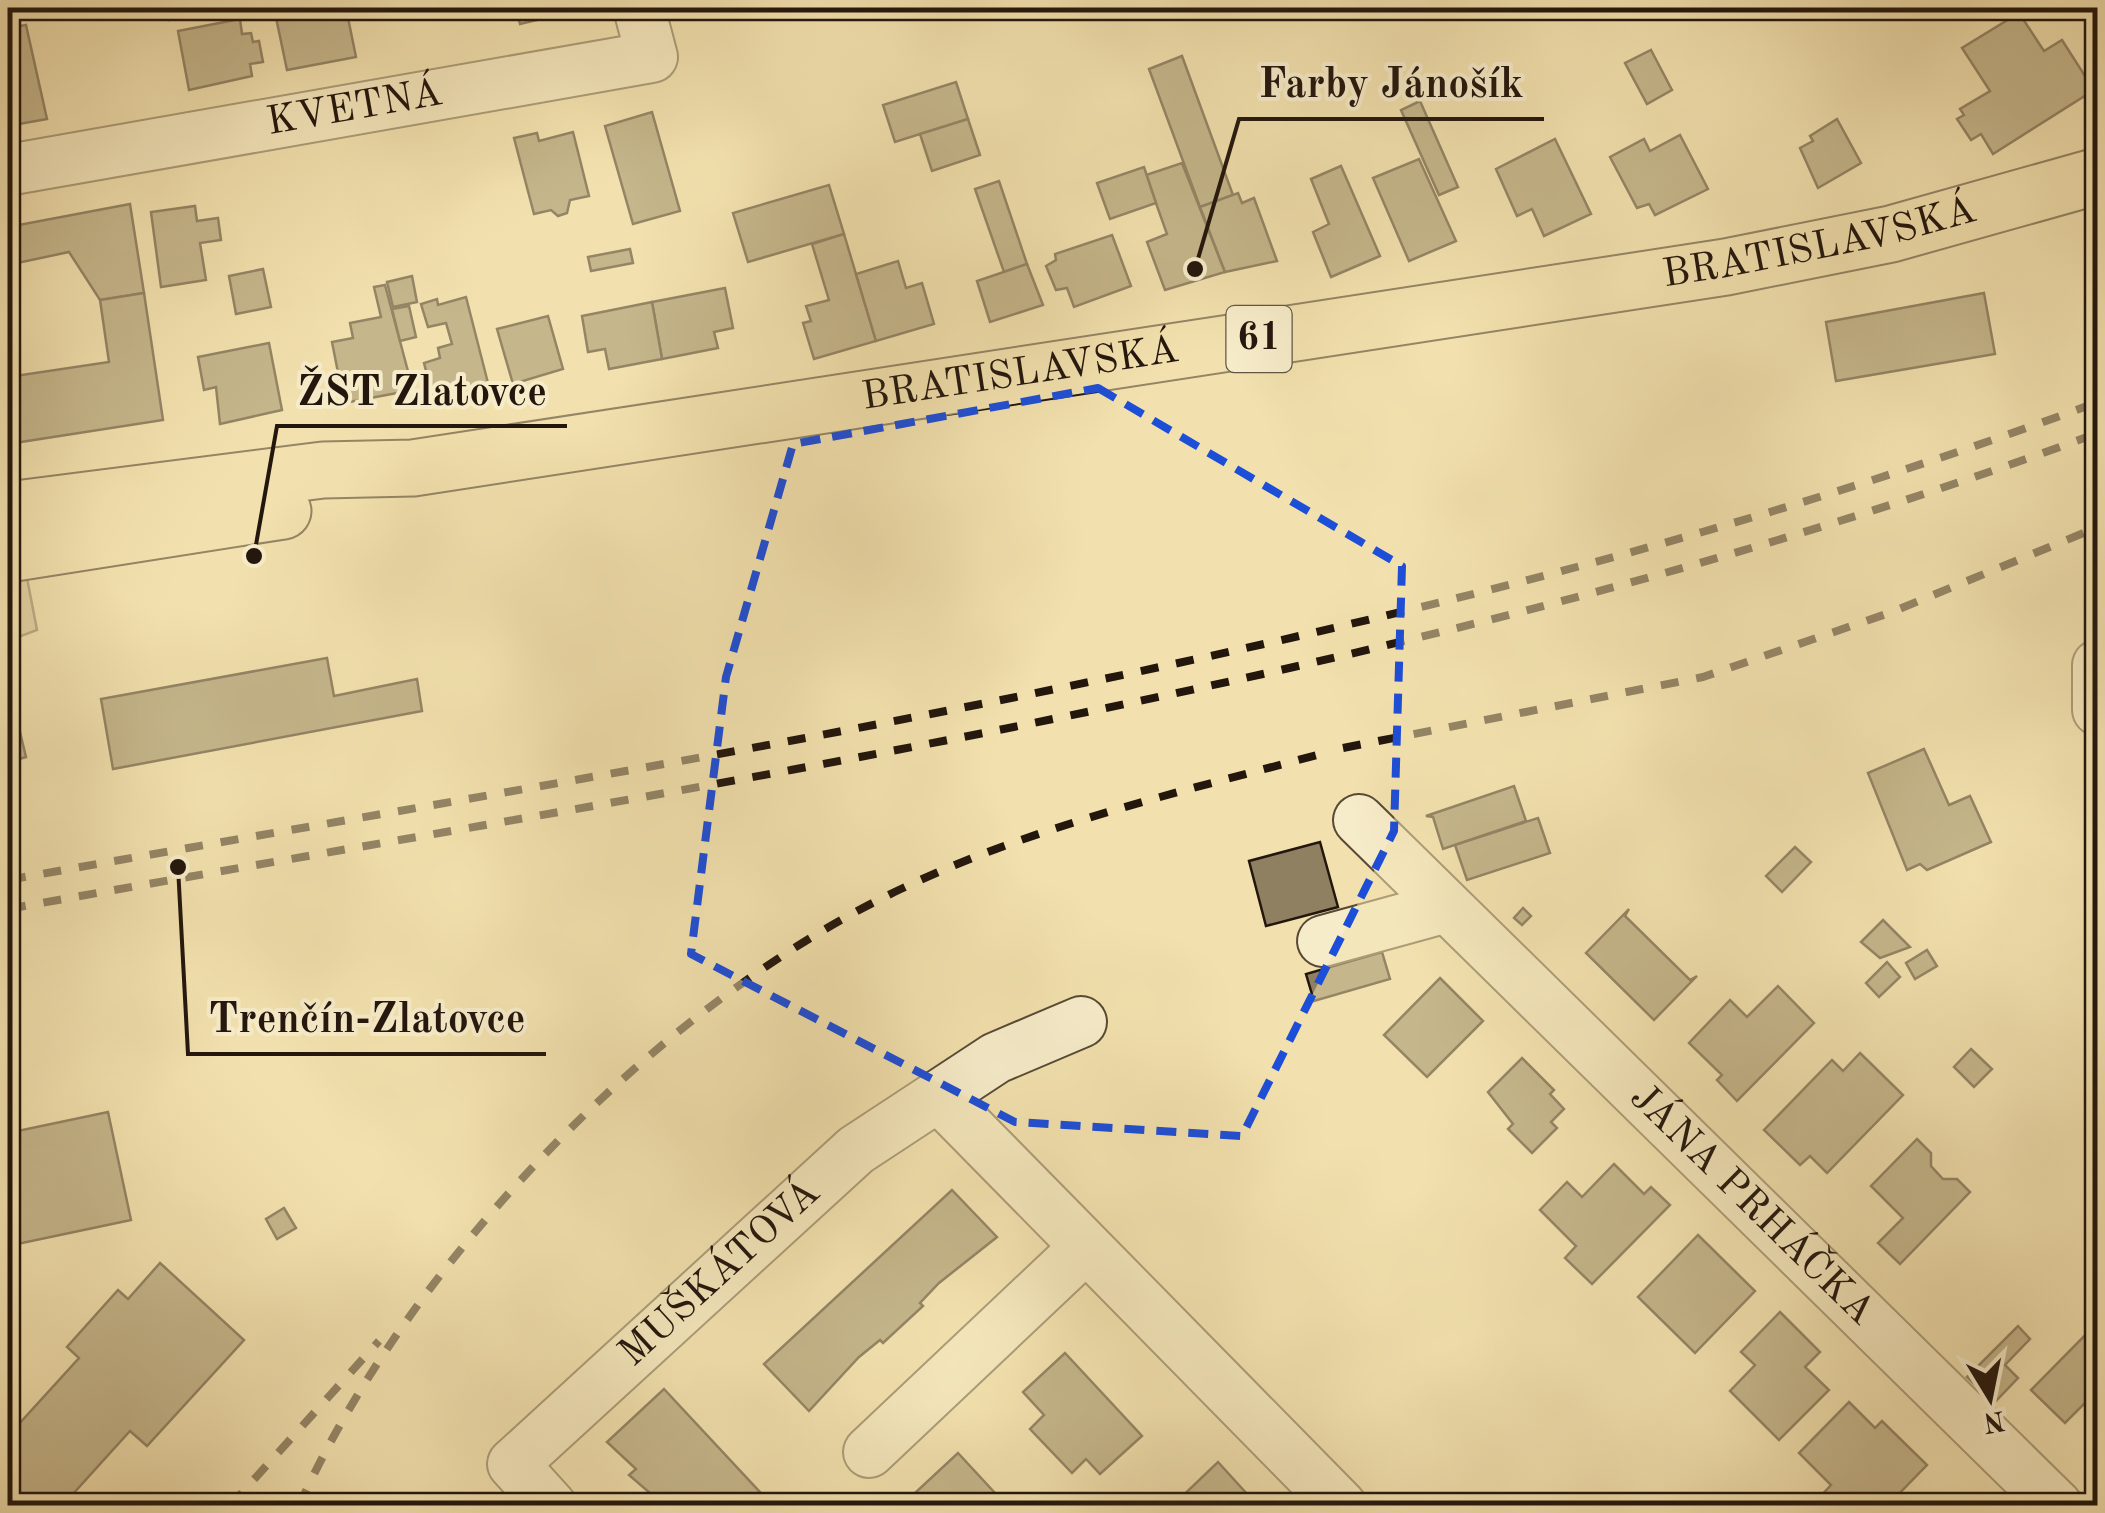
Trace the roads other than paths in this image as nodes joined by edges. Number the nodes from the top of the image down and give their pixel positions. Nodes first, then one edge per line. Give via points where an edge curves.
1 (639, 8) edge
2 (8, 170) edge
3 (2098, 176) edge
4 (413, 468) junction
5 (8, 510) edge
6 (8, 554) edge
7 (2098, 665) edge
8 (2098, 710) edge
9 (1359, 820) dead end
10 (1447, 907) junction
11 (1323, 941) dead end
12 (1081, 1022) dead end
13 (940, 1097) junction
14 (1086, 1247) junction
15 (869, 1452) dead end
16 (551, 1506) edge
17 (1341, 1506) edge
18 (2057, 1506) edge

1 - 2 street, KVETNÁ via 652,57
3 - 4 main road, BRATISLAVSKÁ / 61 via 1891,234 1726,266
4 - 5 main road, BRATISLAVSKÁ / 61 via 323,470
4 - 6 main road, BRATISLAVSKÁ / 61 via 318,505
7 - 8 street
9 - 10 street, JÁNA PRHÁČKA
10 - 11 street
10 - 18 street, JÁNA PRHÁČKA
12 - 13 street, MUŠKÁTOVÁ via 996,1058
13 - 14 street
13 - 16 street, MUŠKÁTOVÁ via 856,1150 512,1464
14 - 15 street
14 - 17 street

